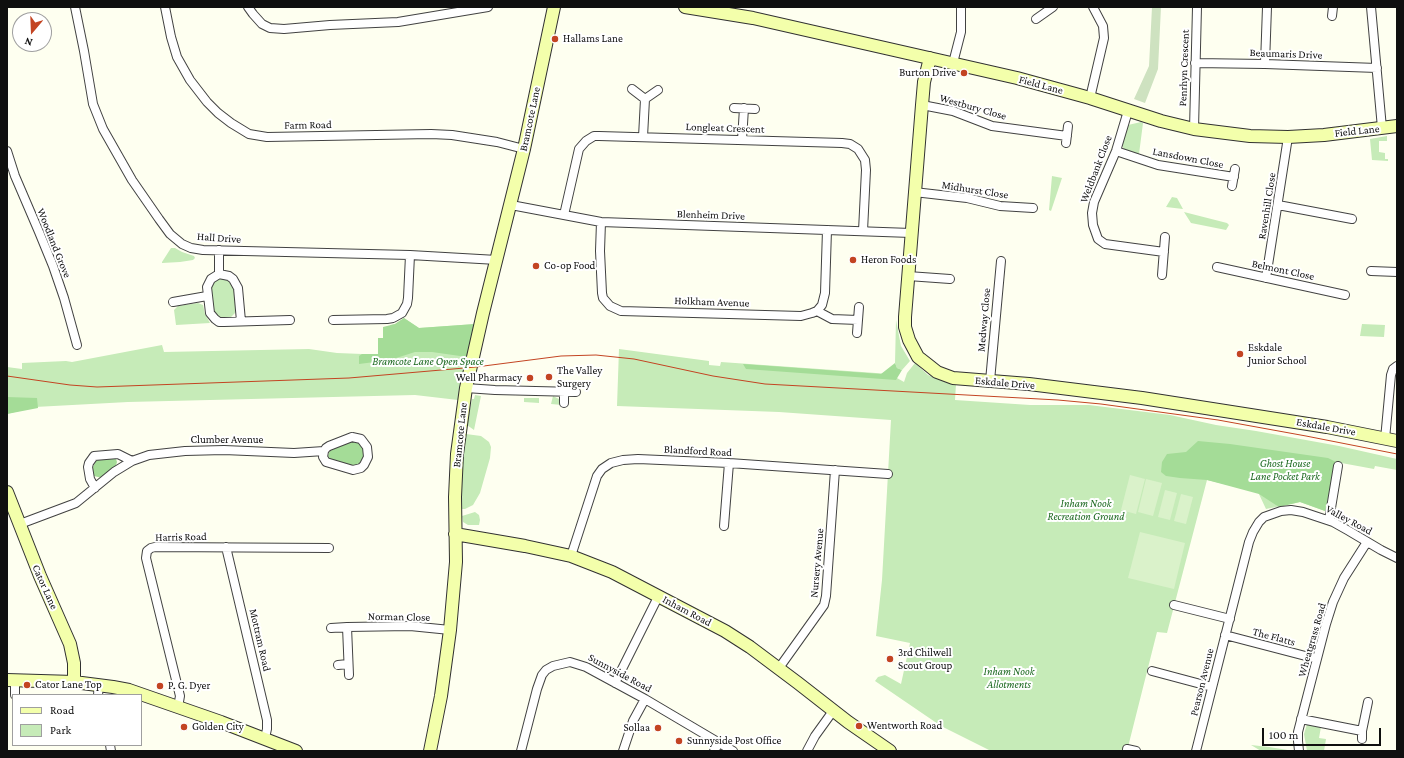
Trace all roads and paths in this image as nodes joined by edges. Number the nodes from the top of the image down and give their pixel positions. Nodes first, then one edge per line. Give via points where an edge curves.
1 (75, 7) edge
2 (165, 7) edge
3 (248, 7) edge
4 (488, 7) edge
5 (553, 7) edge
6 (685, 7) edge
7 (961, 7) edge
8 (1053, 7) edge
9 (1093, 7) edge
10 (1197, 7) edge
11 (1267, 7) edge
12 (1333, 7) edge
13 (1371, 7) edge
14 (459, 9) edge
15 (1043, 10) edge
16 (1332, 16) dead end
17 (1036, 19) dead end
18 (930, 58) junction
19 (953, 63) junction
20 (1195, 63) junction
21 (1265, 64) junction
22 (1376, 68) junction
23 (632, 89) dead end
24 (658, 90) dead end
25 (1090, 98) junction
26 (645, 99) junction
27 (922, 105) junction
28 (734, 108) dead end
29 (744, 108) junction
30 (755, 108) dead end
31 (1128, 110) junction
32 (1068, 126) dead end
33 (1397, 126) edge
34 (1382, 128) junction
35 (1194, 129) junction
36 (643, 137) junction
37 (1288, 137) junction
38 (742, 140) junction
39 (524, 149) junction
40 (7, 151) edge
41 (1116, 151) junction
42 (1232, 186) dead end
43 (914, 192) junction
44 (511, 205) junction
45 (1278, 205) junction
46 (1033, 208) dead end
47 (564, 215) junction
48 (1352, 219) dead end
49 (601, 222) junction
50 (827, 230) junction
51 (863, 231) junction
52 (911, 233) junction
53 (1166, 237) dead end
54 (219, 250) junction
55 (1164, 252) junction
56 (410, 255) junction
57 (497, 260) junction
58 (1001, 261) dead end
59 (1217, 267) dead end
60 (1371, 271) dead end
61 (1397, 272) edge
62 (219, 274) junction
63 (1162, 275) dead end
64 (908, 276) junction
65 (1266, 278) junction
66 (950, 279) dead end
67 (1345, 295) dead end
68 (207, 296) junction
69 (173, 302) dead end
70 (859, 307) dead end
71 (817, 310) junction
72 (290, 320) dead end
73 (333, 320) dead end
74 (858, 320) junction
75 (241, 322) junction
76 (857, 333) dead end
77 (77, 345) dead end
78 (1397, 366) edge
79 (990, 381) junction
80 (466, 388) junction
81 (564, 392) junction
82 (576, 392) dead end
83 (564, 403) dead end
84 (1391, 440) edge
85 (324, 451) junction
86 (132, 461) junction
87 (729, 463) junction
88 (1338, 466) dead end
89 (835, 470) junction
90 (888, 474) dead end
91 (95, 488) junction
92 (7, 492) edge
93 (1264, 517) joint
94 (1329, 520) junction
95 (20, 524) junction
96 (724, 526) dead end
97 (456, 534) junction
98 (1367, 542) junction
99 (226, 547) junction
100 (329, 548) dead end
101 (571, 556) junction
102 (1397, 558) edge
103 (659, 595) junction
104 (1174, 605) dead end
105 (1230, 619) junction
106 (347, 627) junction
107 (331, 628) dead end
108 (450, 630) junction
109 (1225, 635) junction
110 (1317, 659) junction
111 (338, 664) dead end
112 (348, 664) junction
113 (779, 668) junction
114 (1152, 671) dead end
115 (349, 675) dead end
116 (11, 680) edge
117 (74, 682) junction
118 (615, 683) junction
119 (1212, 686) junction
120 (98, 690) edge
121 (16, 694) edge
122 (141, 694) edge
123 (142, 695) edge
124 (645, 699) junction
125 (1368, 702) dead end
126 (178, 707) junction
127 (833, 711) junction
128 (1301, 719) junction
129 (265, 738) junction
130 (720, 743) junction
131 (276, 747) edge
132 (296, 751) edge
133 (430, 751) edge
134 (521, 751) edge
135 (623, 751) edge
136 (714, 751) edge
137 (733, 751) edge
138 (807, 751) edge
139 (890, 751) edge
140 (1196, 751) edge
141 (1299, 751) edge

1 - 54 street, Hall Drive via 93,104 103,129 122,162 165,228 176,240 192,248
2 - 39 street, Farm Road via 170,37 177,57 190,80 218,113 249,134 267,137 452,135
3 - 14 street via 262,24 270,28 284,29 398,22
4 - 14 street
5 - 39 street, Bramcote Lane
6 - 18 street, Field Lane via 753,18
7 - 19 street via 961,32
8 - 15 street
9 - 25 street via 1103,26 1104,38
10 - 20 street, Penrhyn Crescent
11 - 21 street
12 - 16 street
13 - 22 street
15 - 17 street
18 - 19 street, Field Lane
18 - 27 street, Eskdale Drive
19 - 25 street, Field Lane
20 - 21 street, Beaumaris Drive
20 - 35 street, Penrhyn Crescent
21 - 22 street, Beaumaris Drive
22 - 34 street
23 - 26 street
24 - 26 street
25 - 31 street, Field Lane
26 - 36 street
27 - 32 street, Westbury Close via 953,111 992,126 1066,139
27 - 43 street, Eskdale Drive
28 - 29 street
29 - 30 street
29 - 38 street
31 - 35 street, Field Lane
31 - 41 street, Weldbank Close
33 - 34 street, Field Lane
34 - 37 street, Field Lane
35 - 37 street, Field Lane via 1255,137
36 - 38 street, Longleat Crescent
36 - 47 street, Longleat Crescent via 599,136 582,145 577,154
37 - 45 street, Ravenhill Close
38 - 51 street, Longleat Crescent via 842,143 858,149 863,156 866,170
39 - 44 street, Bramcote Lane
40 - 77 street, Woodland Grove via 53,266
41 - 42 street, Lansdown Close via 1179,169 1234,173
41 - 55 street, Weldbank Close via 1094,202 1093,225 1098,239 1110,246
43 - 46 street, Midhurst Close via 967,198 1000,206
43 - 52 street, Eskdale Drive
44 - 47 street, Blenheim Drive
44 - 57 street, Bramcote Lane
45 - 48 street
45 - 65 street, Ravenhill Close
47 - 49 street, Blenheim Drive
49 - 50 street, Blenheim Drive
49 - 71 street, Holkham Avenue via 602,293 607,303 616,310 801,316
50 - 51 street, Blenheim Drive
50 - 71 street via 825,293 822,305
51 - 52 street, Blenheim Drive
52 - 64 street, Eskdale Drive
53 - 55 street
54 - 56 street, Hall Drive
54 - 62 street
55 - 63 street
56 - 57 street, Hall Drive
56 - 73 street via 408,298 402,313 387,319
57 - 80 street, Bramcote Lane
58 - 79 street, Medway Close
59 - 65 street, Belmont Close
60 - 61 street
62 - 68 street via 208,283
62 - 75 street via 229,276 236,283
64 - 66 street
64 - 79 street, Eskdale Drive via 905,327 918,357 946,376
65 - 67 street, Belmont Close
68 - 69 street
68 - 75 street via 210,313 215,320
70 - 74 street
71 - 74 street via 832,319
72 - 75 street
74 - 76 street
78 - 84 street via 1391,375
79 - 84 street, Eskdale Drive via 1142,398 1327,427
80 - 81 street
80 - 97 street, Bramcote Lane via 457,454
81 - 82 street
81 - 83 street
85 - 85 street, Clumber Avenue via 329,446 356,437 365,442 368,456 361,468 353,470 328,464 324,459
85 - 86 street, Clumber Avenue via 185,451 149,454
86 - 91 street, Clumber Avenue
86 - 91 street via 118,454 94,456 88,467
87 - 89 street, Blandford Road
87 - 96 street
87 - 101 street, Blandford Road via 638,459 611,463 599,473 595,481
88 - 94 street
89 - 90 street, Blandford Road
89 - 113 street, Nursery Avenue via 824,605
91 - 95 street, Clumber Avenue via 76,503
92 - 95 street, Cator Lane
93 - 94 street, Valley Road via 1291,510
93 - 105 street, Pearson Avenue via 1253,532
94 - 98 street, Valley Road
95 - 117 street, Cator Lane via 70,644
97 - 101 street, Inham Road
97 - 108 street, Bramcote Lane
98 - 102 street, Valley Road
98 - 110 street, Wheatgrass Road via 1344,578 1326,624
99 - 100 street, Harris Road
99 - 126 street, Harris Road via 154,547 146,555 180,696
99 - 129 street, Mottram Road via 267,720
101 - 103 street, Inham Road
103 - 113 street, Inham Road via 725,631
103 - 118 street
104 - 105 street
105 - 109 street, Pearson Avenue
106 - 107 street, Norman Close
106 - 108 street, Norman Close via 410,626
106 - 112 street
108 - 133 street, Bramcote Lane
109 - 110 street, The Flatts
109 - 119 street, Pearson Avenue
110 - 128 street, Wheatgrass Road
111 - 112 street
112 - 115 street
113 - 127 street, Inham Road
114 - 119 street
116 - 117 street
116 - 121 street
117 - 120 street
118 - 124 street, Sunnyside Road
118 - 134 street, Sunnyside Road via 586,667 570,662 546,670 539,681
119 - 140 street, Pearson Avenue
120 - 122 street via 129,690
123 - 126 street
124 - 130 street, Sunnyside Road
124 - 135 street via 633,721
125 - 128 street via 1362,735
126 - 129 street
127 - 138 street
127 - 139 street, Inham Road
128 - 141 street, Wheatgrass Road
129 - 131 street
130 - 136 street
130 - 137 street, Sunnyside Road
131 - 132 street

